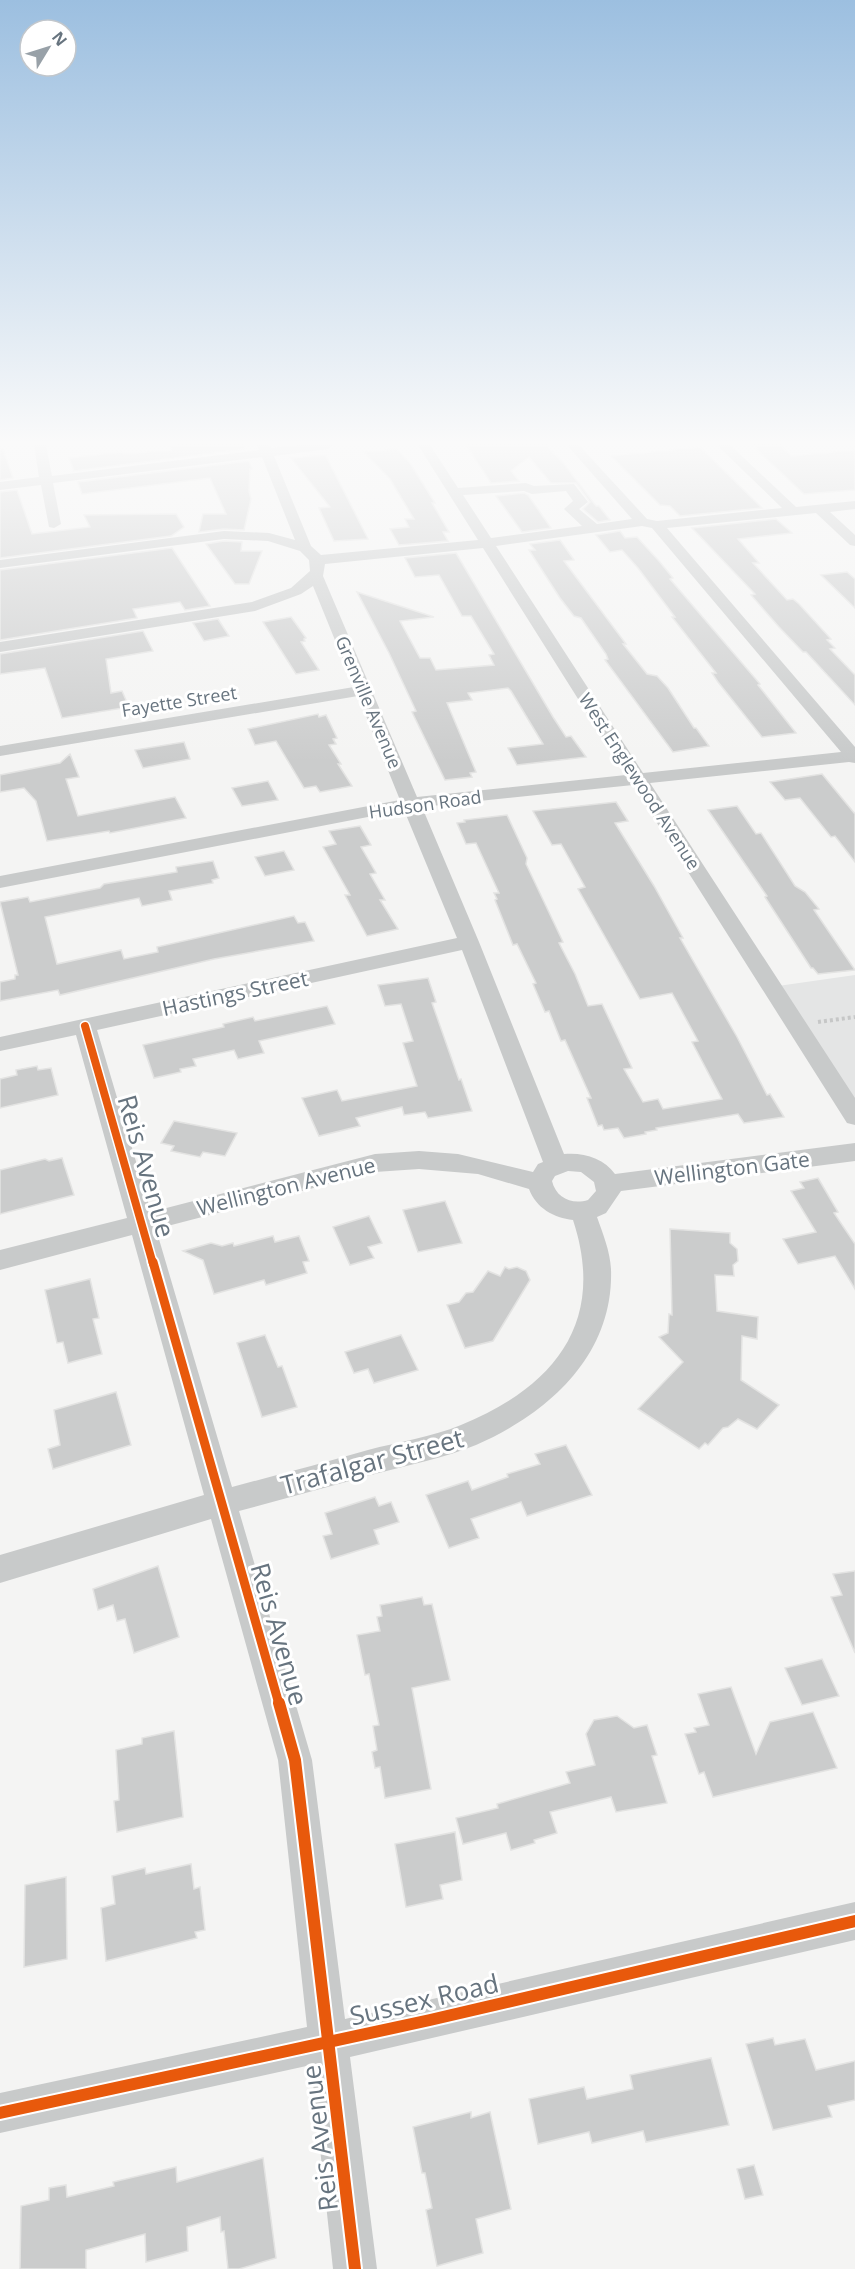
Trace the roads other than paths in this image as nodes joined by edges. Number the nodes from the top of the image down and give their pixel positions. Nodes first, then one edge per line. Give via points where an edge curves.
1 (101, 551) edge
2 (294, 551) edge
3 (309, 551) edge
4 (411, 551) edge
5 (493, 551) edge
6 (674, 551) edge
7 (313, 561) junction
8 (0, 564) edge
9 (0, 647) edge
10 (364, 690) junction
11 (0, 751) edge
12 (854, 757) edge
13 (639, 779) junction
14 (411, 803) junction
15 (0, 882) edge
16 (469, 942) junction
17 (85, 1026) junction
18 (0, 1044) edge
19 (855, 1117) edge
20 (855, 1152) edge
21 (556, 1164) junction
22 (539, 1183) junction
23 (608, 1184) junction
24 (583, 1211) junction
25 (141, 1223) junction
26 (0, 1260) edge
27 (221, 1503) junction
28 (0, 1569) edge
29 (855, 1921) edge
30 (328, 2042) junction
31 (0, 2113) edge
32 (355, 2269) edge

1 - 8 street
2 - 7 street
3 - 7 street, Grenville Avenue
4 - 7 street
5 - 13 street, West Englewood Avenue
6 - 12 street
7 - 9 street via 296,591 255,606
7 - 10 street, Grenville Avenue
10 - 11 street, Fayette Street
10 - 14 street, Grenville Avenue
12 - 13 street, Hudson Road
13 - 14 street, Hudson Road
13 - 19 street, West Englewood Avenue
14 - 15 street, Hudson Road
14 - 16 street, Grenville Avenue
16 - 17 street, Hastings Street
16 - 21 street, Grenville Avenue
17 - 18 street, Hastings Street
17 - 25 street, Reis Avenue
20 - 23 street, Wellington Gate
21 - 22 street
21 - 23 street via 588,1164 598,1169
22 - 24 street via 540,1192 554,1206
22 - 25 street, Wellington Avenue via 474,1163 408,1159 375,1163
23 - 24 street via 606,1199
24 - 27 street, Trafalgar Street via 598,1270 598,1296 591,1323 579,1350 531,1402 498,1423 464,1437
25 - 26 street, Wellington Avenue
25 - 27 street, Reis Avenue
27 - 28 street, Trafalgar Street
27 - 30 street, Reis Avenue via 295,1760
29 - 30 street, Sussex Road
30 - 31 street, Sussex Road
30 - 32 street, Reis Avenue

